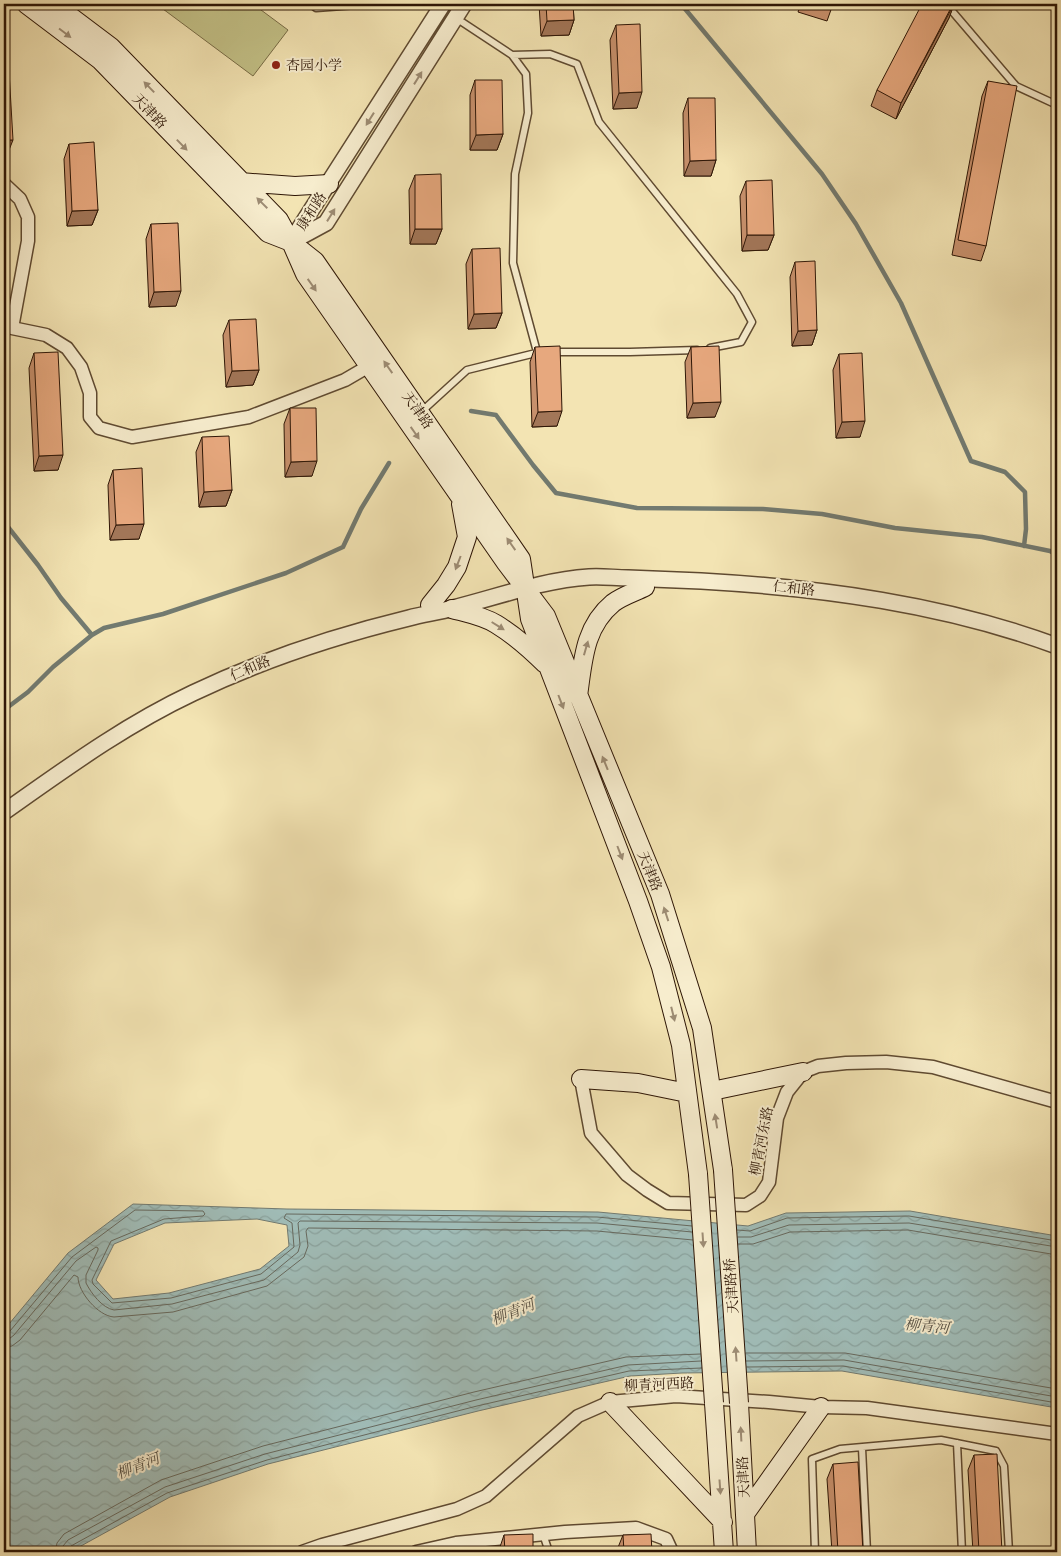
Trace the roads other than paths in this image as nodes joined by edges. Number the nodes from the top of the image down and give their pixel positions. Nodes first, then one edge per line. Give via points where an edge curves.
1 (26, 4) edge
2 (54, 4) edge
3 (311, 4) edge
4 (370, 4) edge
5 (443, 4) edge
6 (464, 4) edge
7 (946, 4) edge
8 (454, 20) junction
9 (512, 55) junction
10 (1057, 105) edge
11 (240, 182) junction
12 (4, 184) edge
13 (329, 184) junction
14 (291, 242) junction
15 (537, 352) junction
16 (368, 366) junction
17 (420, 413) junction
18 (460, 499) junction
19 (645, 587) junction
20 (525, 589) junction
21 (430, 605) junction
22 (452, 609) junction
23 (1057, 646) edge
24 (1057, 655) edge
25 (548, 668) junction
26 (578, 696) junction
27 (4, 802) edge
28 (4, 812) edge
29 (803, 1072) junction
30 (581, 1079) joint
31 (712, 1091) junction
32 (687, 1093) junction
33 (1057, 1102) edge
34 (723, 1170) joint
35 (698, 1174) joint
36 (610, 1402) junction
37 (714, 1403) joint
38 (739, 1403) joint
39 (822, 1407) junction
40 (1057, 1434) edge
41 (957, 1443) junction
42 (862, 1448) junction
43 (745, 1514) junction
44 (723, 1522) junction
45 (544, 1534) junction
46 (302, 1552) edge
47 (416, 1552) edge
48 (549, 1552) edge
49 (672, 1552) edge
50 (724, 1552) edge
51 (748, 1552) edge
52 (815, 1552) edge
53 (867, 1552) edge
54 (962, 1552) edge
55 (1009, 1552) edge

1 -> 14 main road, 天津路 via 100,60 268,233
11 -> 2 main road, 天津路 via 111,47
3 - 4 lane via 316,8
5 -> 13 street, 康和路
6 - 8 street, 康和路
7 - 10 lane via 1016,86
8 - 9 lane
14 -> 8 street, 康和路 via 326,223
9 - 15 lane via 526,74 528,113 515,174 513,263
9 - 15 lane via 550,54 577,64 599,122 737,294 752,322 741,342 693,351
11 - 13 main road via 295,186
14 -> 11 main road, 天津路 via 279,220
12 - 16 street via 20,199 28,217 28,241 12,328 46,335 67,348 81,366 90,393 90,417 99,428 132,437 249,417 345,380
13 - 14 street, 康和路
14 -> 16 main road, 天津路 via 305,274
17 -> 14 main road, 天津路 via 315,261
15 - 17 lane via 467,370
16 -> 18 main road, 天津路
20 -> 17 main road, 天津路 via 521,559
18 - 20 main road, 天津路
18 -> 21 main road via 467,538 457,566
19 - 20 street, 仁和路 via 591,585
19 - 24 street, 仁和路 via 758,593 877,607 962,625
26 -> 19 main road via 584,651 594,623 614,602
20 - 21 street, 仁和路 via 483,591
20 - 22 street, 仁和路
20 - 23 street, 仁和路 via 590,577 812,590 878,599 964,618
20 - 25 main road, 天津路 via 530,619
20 - 26 main road, 天津路 via 546,616
21 - 27 street, 仁和路 via 264,653 189,686 130,717
22 -> 25 main road via 496,624 529,648
22 - 28 street, 仁和路 via 313,645 267,660 192,693 134,724
25 -> 32 main road, 天津路 via 661,967 681,1045
31 -> 26 main road, 天津路 via 702,1028 660,894
29 - 30 street, 柳青河东路 via 787,1092 778,1118 769,1182 760,1196 746,1205 668,1203 647,1190 627,1174 591,1132
29 - 31 main road
29 - 33 street via 818,1066 846,1063 886,1062 924,1066
30 - 32 main road via 638,1083
34 -> 31 main road, 天津路
32 - 35 main road, 天津路
38 -> 34 main road, 天津路桥, bridge
35 -> 37 main road, 天津路桥, bridge
36 - 39 street, 柳青河西路 via 676,1396
36 - 44 main road
36 - 46 street, 柳青河西路 via 578,1416 486,1496 457,1509
37 -> 44 main road, 天津路
43 -> 38 main road, 天津路
39 - 40 street, 柳青河西路 via 867,1408
39 - 43 main road
41 - 42 lane via 941,1440
41 - 54 lane
41 - 55 lane via 996,1451 1004,1466
42 - 52 lane via 840,1449 812,1460
42 - 53 lane
43 - 51 main road, 天津路
44 - 50 main road, 天津路
45 - 47 street via 456,1543
45 - 48 lane
45 - 49 street via 636,1528 666,1539

